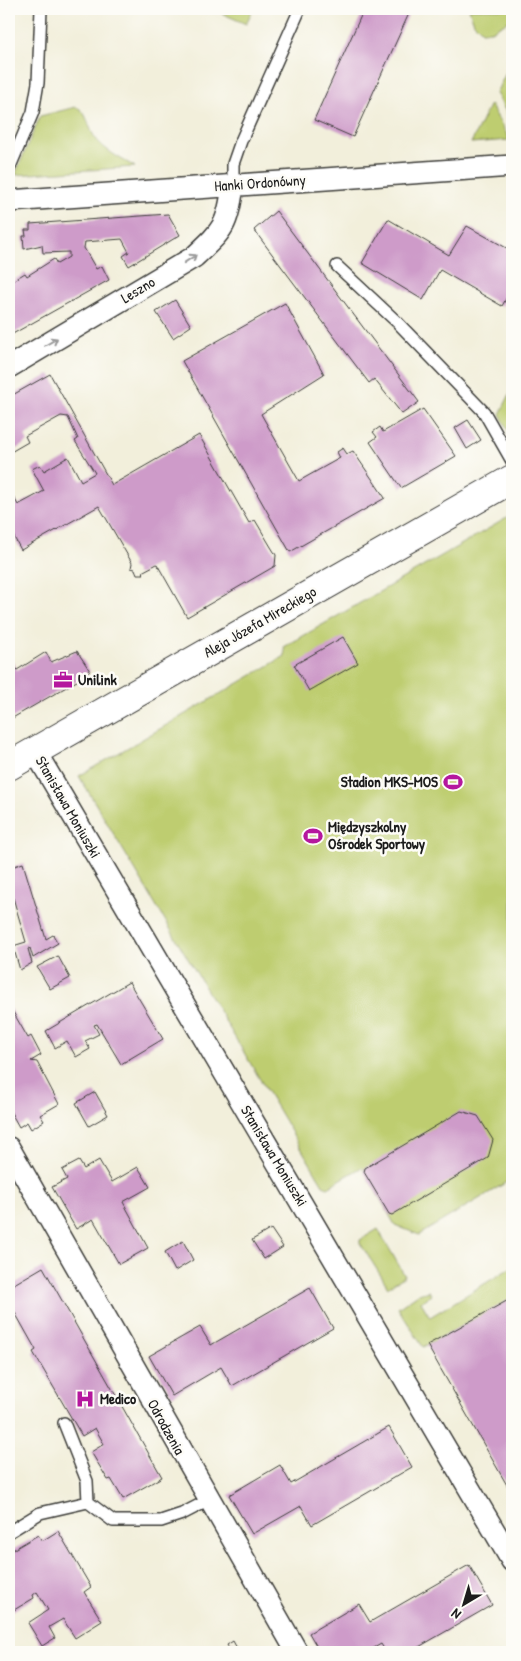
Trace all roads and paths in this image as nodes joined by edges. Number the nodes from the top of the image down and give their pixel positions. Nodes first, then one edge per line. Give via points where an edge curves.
1 (40, 9) edge
2 (300, 9) edge
3 (512, 166) edge
4 (9, 169) edge
5 (233, 185) junction
6 (9, 201) edge
7 (337, 266) dead end
8 (9, 367) edge
9 (512, 461) edge
10 (512, 479) edge
11 (35, 750) junction
12 (9, 766) edge
13 (9, 1148) edge
14 (16, 1175) edge
15 (64, 1423) dead end
16 (209, 1500) junction
17 (88, 1502) junction
18 (9, 1532) edge
19 (512, 1561) edge
20 (297, 1652) edge

1 - 4 lane via 38,83 33,112
2 - 5 lane via 240,141 233,164
3 - 5 street, Hanki Ordonówny
5 - 6 street, Hanki Ordonówny
8 -> 5 street, Leszno via 194,257 218,235 230,213
7 - 9 lane via 397,322 484,412
10 - 11 street, Aleja Józefa Mireckiego
11 - 12 street, Aleja Józefa Mireckiego
11 - 19 street, Stanisława Moniuszki
13 - 14 street, Odrodzenia
14 - 16 street, Odrodzenia
15 - 17 lane via 87,1482
16 - 17 lane via 161,1521 112,1521
16 - 20 street, Odrodzenia
17 - 18 lane via 40,1513

